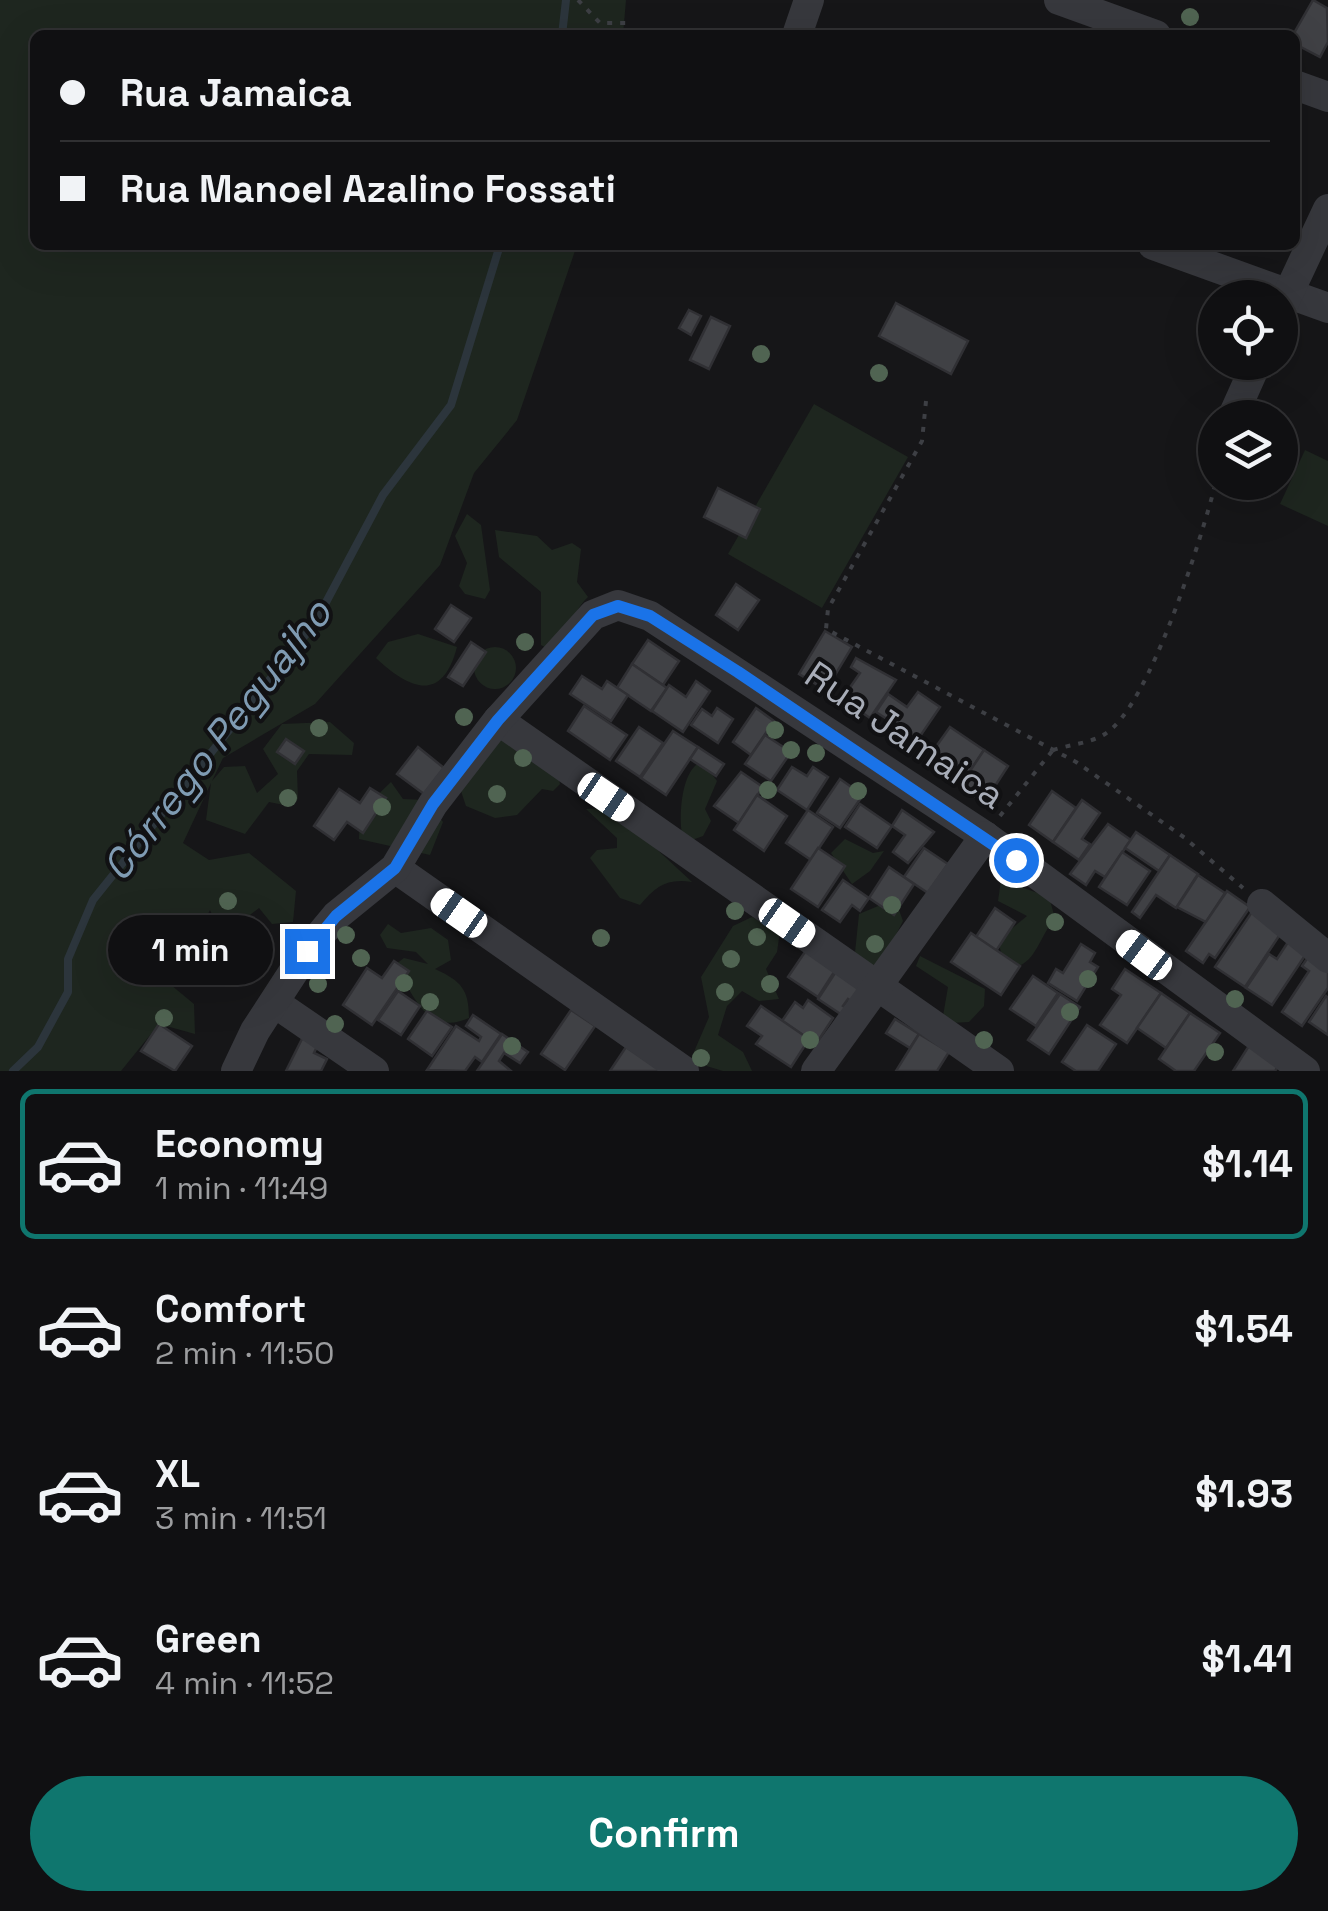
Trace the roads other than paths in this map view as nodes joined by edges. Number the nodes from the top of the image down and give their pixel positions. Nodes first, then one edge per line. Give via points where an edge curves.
1 (809, 0) edge
2 (1060, 0) edge
3 (1130, 0) edge
4 (799, 30) edge
5 (1141, 30) edge
6 (1147, 30) edge
7 (1300, 88) edge
8 (1328, 98) edge
9 (1328, 208) edge
10 (1164, 250) edge
11 (1233, 280) edge
12 (1294, 280) edge
13 (1298, 304) edge
14 (1328, 308) edge
15 (498, 720) junction
16 (984, 836) junction
17 (395, 868) junction
18 (1262, 904) road end
19 (1328, 958) edge
20 (878, 986) junction
21 (276, 1003) junction
22 (236, 1071) edge
23 (374, 1071) edge
24 (684, 1071) edge
25 (816, 1071) edge
26 (999, 1071) edge
27 (1305, 1071) edge

1 - 4 street
2 - 5 street
3 - 6 street via 1135,19
7 - 8 street
9 - 12 street
10 - 11 street
13 - 14 street
15 - 16 street, Rua Jamaica via 593,615 618,606 650,616
15 - 17 street via 433,804
15 - 20 street
16 - 20 street
16 - 27 street, Rua Jamaica
17 - 21 street via 336,916
17 - 24 street
18 - 19 street
20 - 25 street
20 - 26 street
21 - 22 street
21 - 23 street

